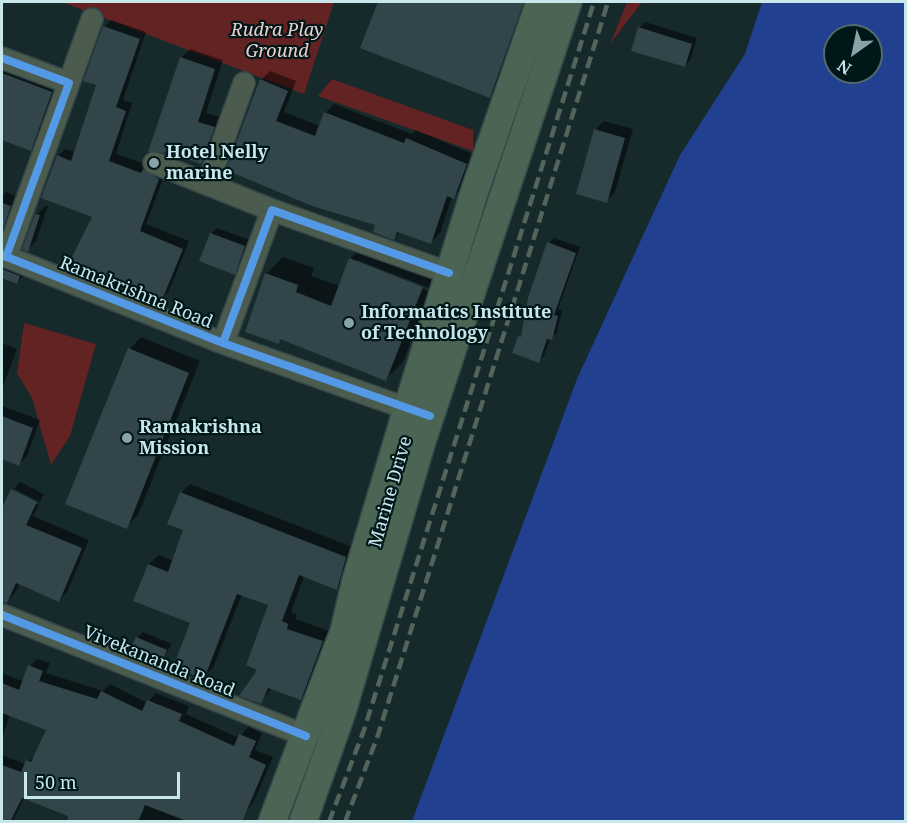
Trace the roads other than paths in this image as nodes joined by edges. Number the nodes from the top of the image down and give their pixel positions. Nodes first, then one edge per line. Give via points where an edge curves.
1 (540, 2) edge
2 (568, 2) edge
3 (92, 18) dead end
4 (2, 58) edge
5 (69, 83) junction
6 (244, 83) dead end
7 (154, 163) dead end
8 (208, 183) junction
9 (272, 210) junction
10 (4, 256) edge
11 (449, 273) junction
12 (223, 343) junction
13 (418, 412) junction
14 (2, 615) edge
15 (306, 736) junction
16 (272, 822) edge
17 (303, 822) edge

1 - 11 main road, Marine Drive
2 - 13 main road, Marine Drive
3 - 5 street
4 - 5 street
5 - 10 street
6 - 8 street
7 - 8 street
8 - 9 street
9 - 11 street
9 - 12 street
10 - 12 street, Ramakrishna Road
11 - 13 main road, Marine Drive
12 - 13 street, Ramakrishna Road
13 - 15 main road, Marine Drive via 356,580 344,631
13 - 17 main road, Marine Drive via 342,712
14 - 15 street, Vivekananda Road
15 - 16 main road, Marine Drive

